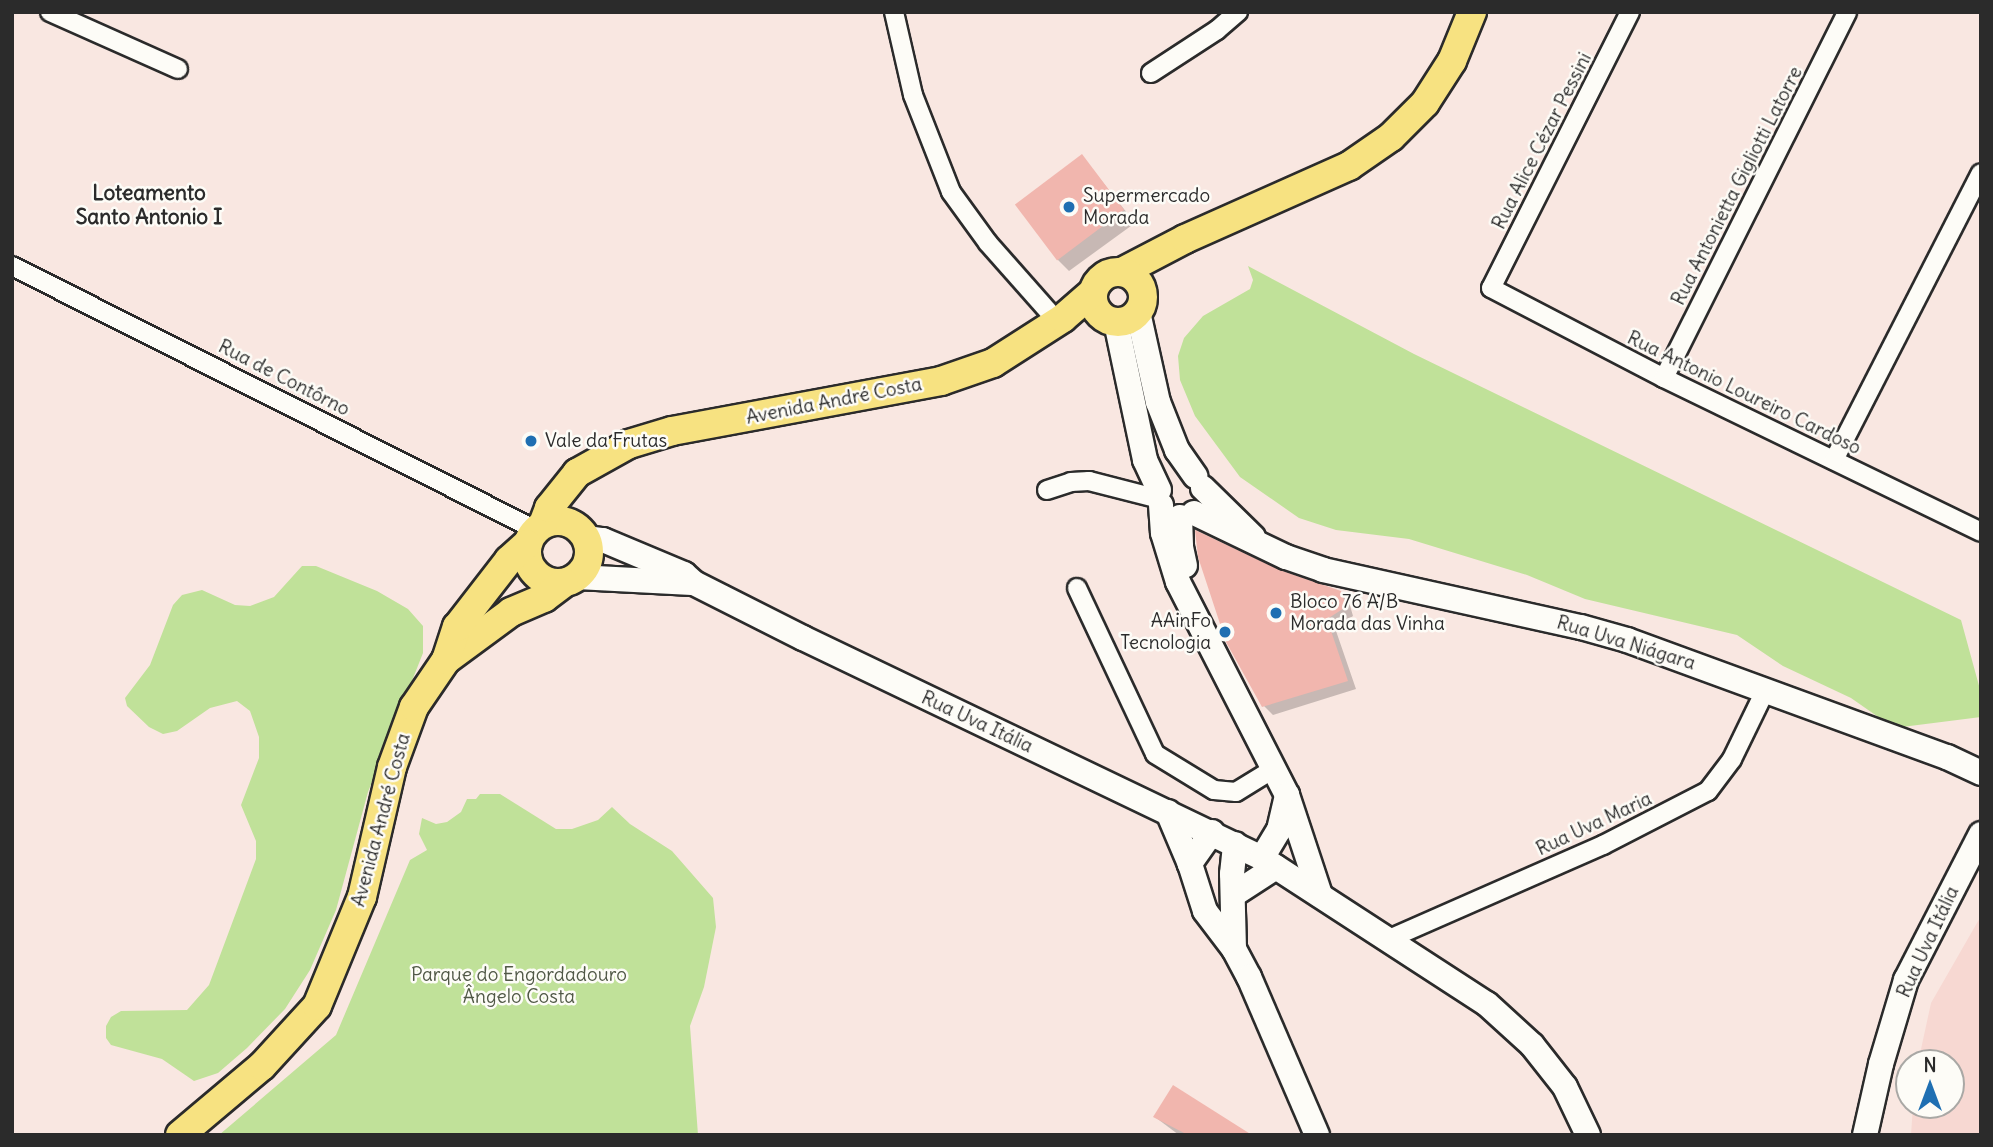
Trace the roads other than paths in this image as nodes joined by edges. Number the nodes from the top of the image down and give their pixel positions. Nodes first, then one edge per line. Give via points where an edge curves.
1 (50, 12) edge
2 (894, 12) edge
3 (1238, 12) edge
4 (1472, 12) edge
5 (1630, 12) edge
6 (1847, 12) edge
7 (178, 69) dead end
8 (1151, 73) dead end
9 (1981, 173) edge
10 (1166, 250) junction
11 (12, 266) edge
12 (1122, 272) junction
13 (1491, 288) joint
14 (1118, 309) junction
15 (1060, 319) junction
16 (1664, 378) junction
17 (1834, 460) junction
18 (597, 462) junction
19 (1199, 482) junction
20 (1047, 490) dead end
21 (1171, 505) junction
22 (1981, 532) edge
23 (535, 533) junction
24 (583, 534) junction
25 (1261, 545) junction
26 (571, 580) junction
27 (694, 583) junction
28 (1077, 588) dead end
29 (446, 660) junction
30 (1766, 690) junction
31 (1275, 768) junction
32 (1981, 773) edge
33 (1287, 794) junction
34 (1168, 812) junction
35 (1212, 832) junction
36 (1981, 834) edge
37 (1235, 844) junction
38 (1269, 862) junction
39 (1190, 864) junction
40 (1233, 895) junction
41 (1320, 895) junction
42 (1390, 939) junction
43 (1234, 949) junction
44 (180, 1135) edge
45 (1317, 1135) edge
46 (1588, 1135) edge
47 (1865, 1135) edge

1 - 7 street
2 - 15 street via 913,95 951,192 988,243
3 - 8 street
4 - 10 main road via 1445,72 1425,103 1391,137 1349,166
5 - 13 street, Rua Alice Cézar Pessini
6 - 16 street, Rua Antonietta Gigliotti Latorre
9 - 17 street
10 - 12 main road
10 - 14 main road
11 - 23 street, Rua de Contôrno
12 - 14 main road via 1107,275
12 - 14 main road via 1137,281 1143,297
13 - 16 street, Rua Antonio Loureiro Cardoso
14 - 15 main road, Avenida André Costa
14 - 19 street, Rua Uva Niágara via 1177,450
14 - 21 street via 1145,460
15 - 18 main road, Avenida André Costa via 993,363 941,381 672,431 629,444
16 - 17 street, Rua Antonio Loureiro Cardoso
17 - 22 street, Rua Antonio Loureiro Cardoso
18 - 23 main road, Avenida André Costa via 577,473
18 - 24 main road via 581,486
19 - 21 street via 1203,502
19 - 21 street via 1188,473 1173,473
19 - 25 street, Rua Uva Niágara
20 - 21 street via 1089,481
21 - 25 street, Rua Uva Niágara
21 - 31 street via 1163,534 1178,582
23 - 24 main road via 556,521 569,523
23 - 26 main road via 527,560 535,574 548,582
23 - 29 main road, Avenida André Costa via 457,627
24 - 26 main road via 588,559
24 - 27 street, Rua Uva Itália via 684,574
25 - 30 street, Rua Uva Niágara via 1322,570 1604,633
26 - 27 street, Rua Uva Itália
26 - 29 main road, Avenida André Costa via 511,612
27 - 34 street, Rua Uva Itália
28 - 31 street via 1155,754 1214,790 1236,792
29 - 44 main road, Avenida André Costa via 414,707 392,767 362,897 317,1006 262,1066
30 - 32 street, Rua Uva Niágara
30 - 42 street, Rua Uva Maria via 1709,791 1603,845
31 - 33 street
33 - 38 street
33 - 41 street
34 - 35 street, Rua Uva Itália
34 - 39 street
35 - 37 street, Rua Uva Itália
35 - 39 street
36 - 47 street, Rua Uva Itália via 1906,980
37 - 38 street, Rua Uva Itália
37 - 40 street
38 - 40 street
38 - 41 street, Rua Uva Itália
39 - 43 street via 1205,911
40 - 43 street
41 - 42 street, Rua Uva Itália
42 - 46 street, Rua Uva Itália via 1487,1004 1532,1045 1565,1087
43 - 45 street

